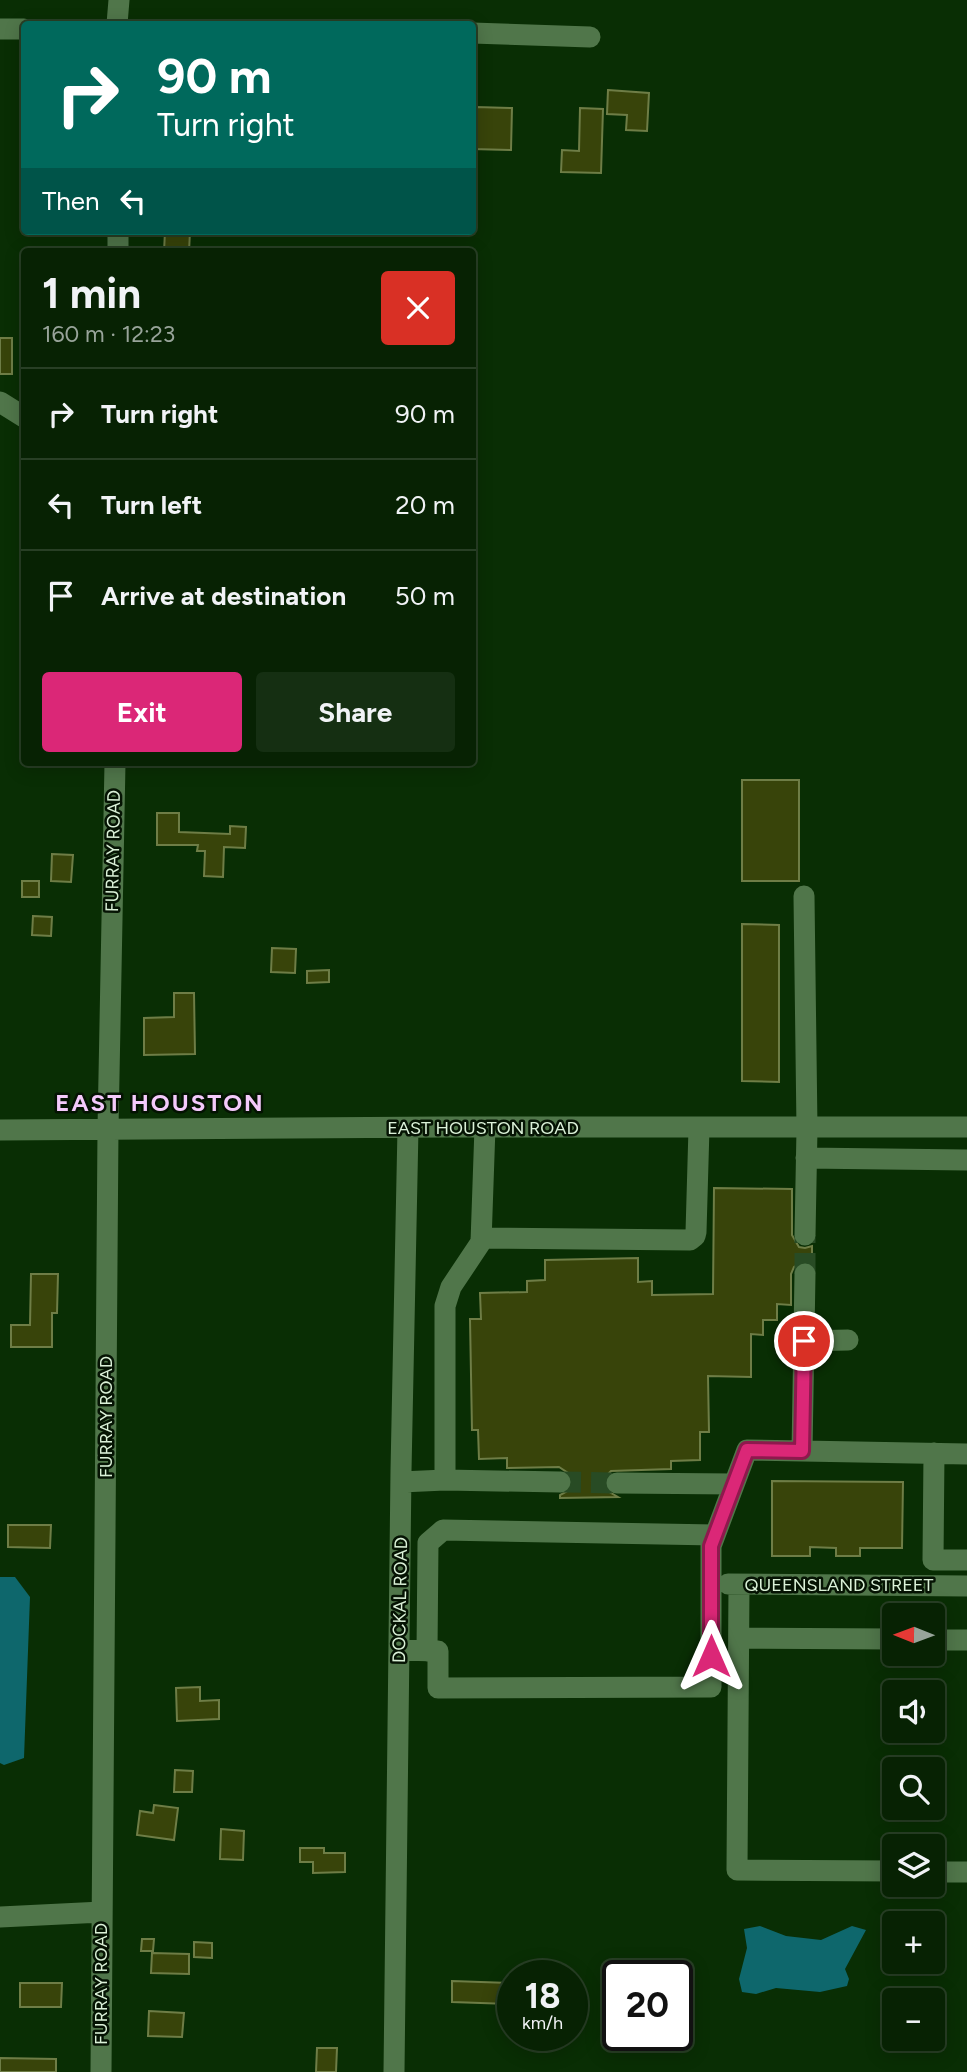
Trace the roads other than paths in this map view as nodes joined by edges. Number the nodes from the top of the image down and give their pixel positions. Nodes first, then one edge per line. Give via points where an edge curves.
1 (119, 0) edge
2 (117, 21) edge
3 (0, 29) edge
4 (21, 29) edge
5 (476, 33) edge
6 (590, 37) dead end
7 (0, 402) edge
8 (21, 415) edge
9 (115, 766) edge
10 (804, 896) dead end
11 (485, 1127) junction
12 (967, 1127) edge
13 (108, 1128) junction
14 (408, 1128) junction
15 (699, 1128) junction
16 (892, 1128) junction
17 (807, 1129) junction
18 (0, 1130) edge
19 (806, 1158) junction
20 (892, 1159) junction
21 (967, 1160) edge
22 (805, 1236) tunnel mouth
23 (481, 1238) junction
24 (805, 1274) tunnel mouth
25 (848, 1340) dead end
26 (804, 1341) junction
27 (802, 1451) junction
28 (934, 1453) junction
29 (967, 1454) edge
30 (445, 1480) junction
31 (401, 1482) junction
32 (560, 1482) tunnel mouth
33 (617, 1483) tunnel mouth
34 (734, 1484) junction
35 (715, 1535) junction
36 (967, 1560) edge
37 (401, 1571) junction
38 (428, 1572) junction
39 (711, 1584) junction
40 (740, 1585) junction
41 (967, 1586) edge
42 (740, 1638) junction
43 (882, 1639) edge
44 (945, 1640) edge
45 (967, 1640) edge
46 (400, 1650) junction
47 (427, 1651) junction
48 (882, 1871) edge
49 (945, 1872) edge
50 (967, 1872) edge
51 (102, 1912) junction
52 (0, 1917) edge
53 (100, 2072) edge
54 (394, 2072) edge

1 - 2 street
3 - 4 street
5 - 6 street
7 - 8 street
9 - 13 street, FURRAY ROAD
10 - 17 street
11 - 14 street, EAST HOUSTON ROAD
11 - 15 street, EAST HOUSTON ROAD
11 - 23 street
12 - 16 street, EAST HOUSTON ROAD
13 - 14 street, EAST HOUSTON ROAD
13 - 18 street, EAST HOUSTON ROAD
13 - 51 street, FURRAY ROAD
14 - 31 street, DOCKAL ROAD
15 - 17 street, EAST HOUSTON ROAD
15 - 23 street via 696,1232 690,1240
16 - 17 street, EAST HOUSTON ROAD
16 - 20 street
17 - 19 street
19 - 20 street
19 - 22 street
20 - 21 street
23 - 30 street via 451,1287 445,1306
24 - 26 street
25 - 26 street
26 - 27 street
27 - 28 street
27 - 34 street via 747,1450
28 - 29 street
28 - 36 street via 933,1560
30 - 31 street
30 - 32 street
31 - 37 street, DOCKAL ROAD
33 - 34 street
34 - 35 street
35 - 38 street via 443,1530 429,1543
35 - 39 street
37 - 38 street
37 - 46 street, DOCKAL ROAD
38 - 47 street
39 - 40 street, QUEENSLAND STREET
39 - 47 street via 711,1687 438,1688 438,1651
40 - 41 street, QUEENSLAND STREET
40 - 42 street
42 - 43 street
42 - 48 street via 737,1870
44 - 45 street
46 - 47 street
46 - 54 street, DOCKAL ROAD
49 - 50 street
51 - 52 street
51 - 53 street, FURRAY ROAD

